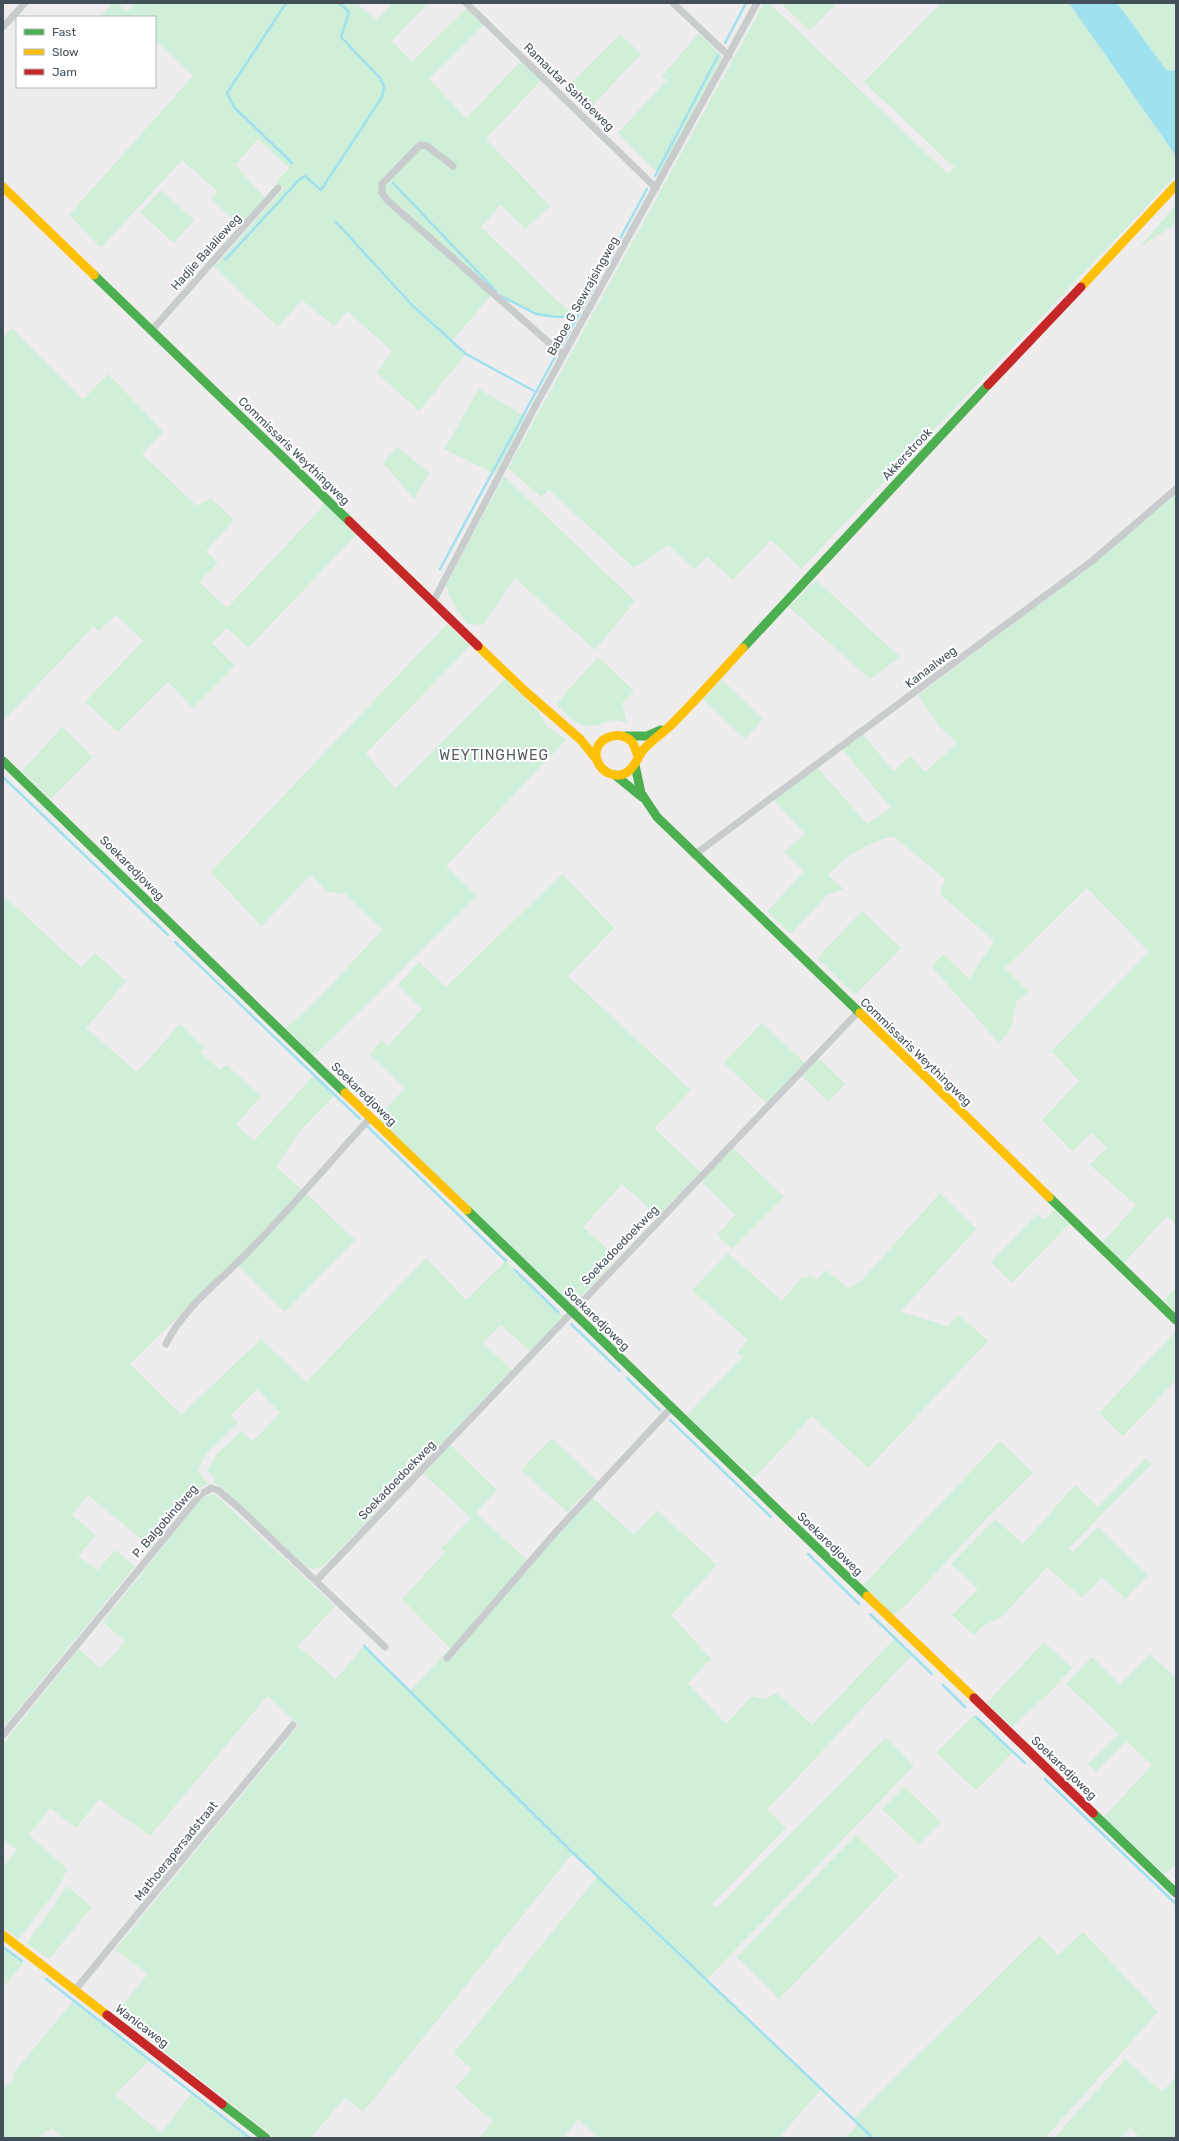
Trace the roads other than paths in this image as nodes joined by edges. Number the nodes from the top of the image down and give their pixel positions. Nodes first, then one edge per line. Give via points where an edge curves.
1 (25, 3) edge
2 (466, 3) edge
3 (673, 3) edge
4 (757, 3) edge
5 (3, 27) edge
6 (729, 56) junction
7 (453, 166) dead end
8 (1176, 185) edge
9 (3, 186) edge
10 (278, 188) dead end
11 (656, 188) junction
12 (151, 331) junction
13 (563, 355) junction
14 (1176, 489) edge
15 (433, 602) junction
16 (672, 724) junction
17 (569, 732) junction
18 (626, 736) junction
19 (605, 737) junction
20 (596, 760) junction
21 (637, 760) junction
22 (3, 761) edge
23 (614, 776) junction
24 (642, 797) junction
25 (694, 855) junction
26 (858, 1012) junction
27 (372, 1118) junction
28 (572, 1312) junction
29 (1176, 1320) edge
30 (166, 1344) dead end
31 (672, 1408) junction
32 (316, 1581) junction
33 (385, 1647) dead end
34 (447, 1658) dead end
35 (293, 1725) dead end
36 (3, 1735) edge
37 (1176, 1893) edge
38 (3, 1935) edge
39 (75, 1990) junction
40 (266, 2138) edge

1 - 5 street
2 - 11 street, Ramautar Sahtoeweg
3 - 6 street
4 - 6 street, Baboe G Sewrajsingweg
6 - 11 street, Baboe G Sewrajsingweg
7 - 13 street via 427,146 420,145 382,184 382,193
8 - 16 street, Akkerstrook
9 - 12 street, Commissaris Weythingweg
10 - 12 street, Hadjie Balalieweg
11 - 13 street, Baboe G Sewrajsingweg
12 - 15 street, Commissaris Weythingweg
13 - 15 street, Baboe G Sewrajsingweg
14 - 25 street, Kanaalweg via 1092,561
15 - 17 street, Commissaris Weythingweg
16 - 18 street via 647,736
16 - 21 street, Akkerstrook
17 - 19 street, Commissaris Weythingweg via 587,738
17 - 20 street, Commissaris Weythingweg via 581,740
18 - 19 street via 617,734
18 - 21 street via 634,742
19 - 20 street via 597,747
20 - 23 street via 604,771
21 - 23 street via 630,771
21 - 24 street, Commissaris Weythingweg via 636,776
22 - 27 street, Soekaredjoweg
23 - 24 street, Commissaris Weythingweg
24 - 25 street, Commissaris Weythingweg via 649,808
25 - 26 street, Commissaris Weythingweg
26 - 28 street, Soekadoedoekweg
26 - 29 street, Commissaris Weythingweg
27 - 28 street, Soekaredjoweg
27 - 30 street via 249,1251 184,1316
28 - 31 street, Soekaredjoweg
28 - 32 street, Soekadoedoekweg
31 - 34 street via 554,1534
31 - 37 street, Soekaredjoweg
32 - 33 street, P. Balgobindweg
32 - 36 street, P. Balgobindweg via 218,1490 206,1490 195,1500
35 - 39 street, Mathoerapersadstraat
38 - 39 street, Wanicaweg
39 - 40 street, Wanicaweg

